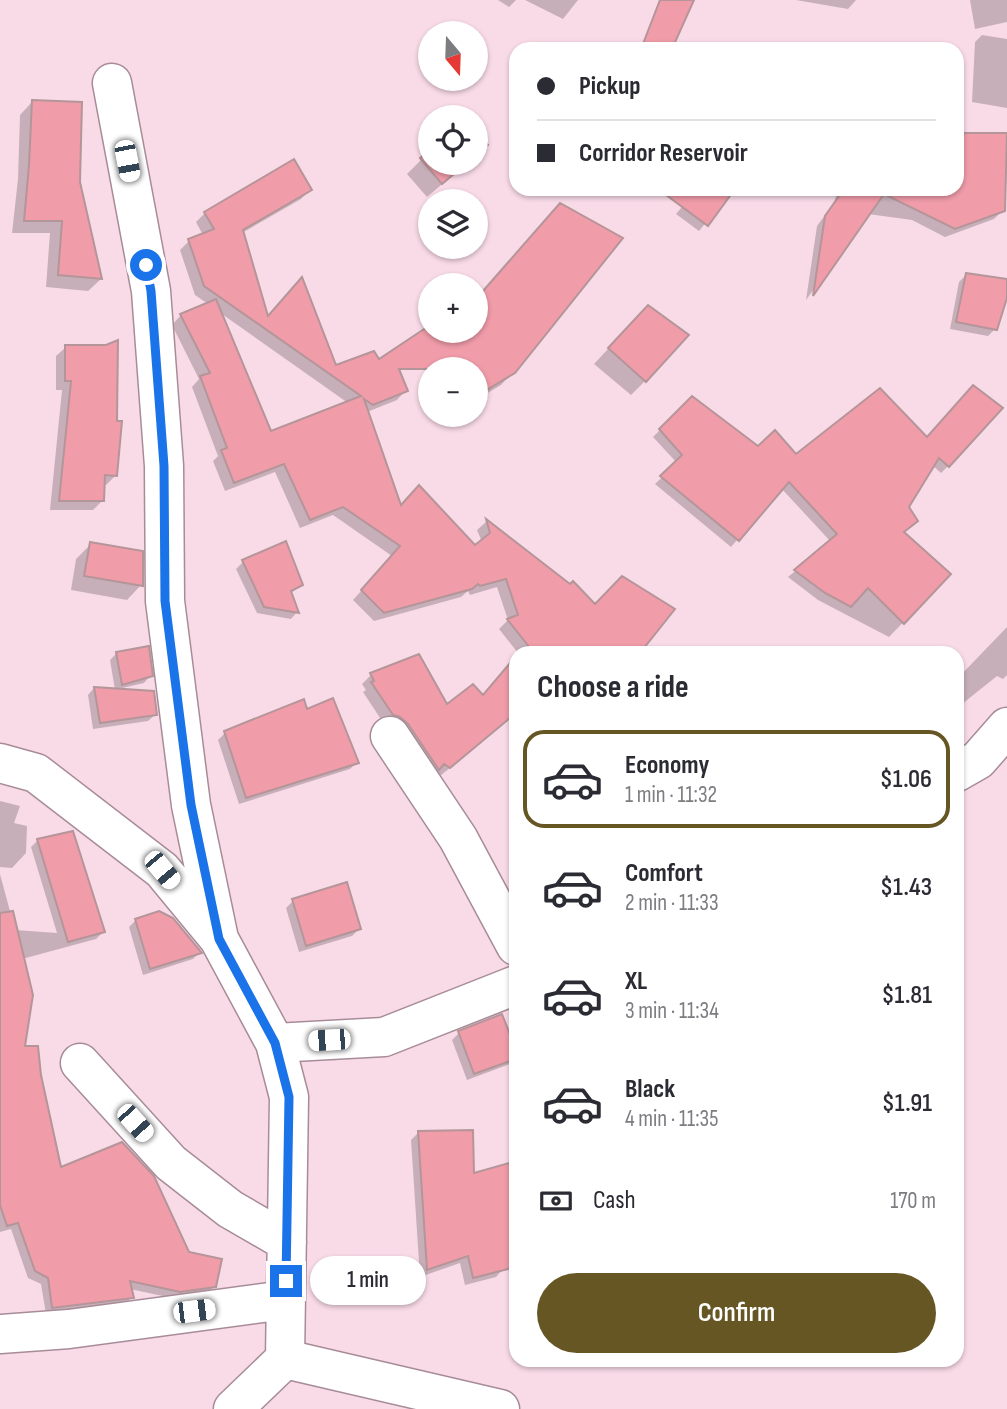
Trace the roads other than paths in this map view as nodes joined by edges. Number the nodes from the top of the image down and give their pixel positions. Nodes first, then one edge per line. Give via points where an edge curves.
1 (113, 83) dead end
2 (1007, 727) edge
3 (390, 736) dead end
4 (0, 763) edge
5 (964, 768) edge
6 (509, 933) edge
7 (219, 939) junction
8 (509, 988) edge
9 (275, 1043) junction
10 (80, 1063) dead end
11 (286, 1242) junction
12 (285, 1300) junction
13 (0, 1334) edge
14 (285, 1359) junction
15 (233, 1409) edge
16 (500, 1409) edge

1 - 7 street via 151,291 164,466 165,601 191,805
2 - 5 street via 978,760
3 - 6 street via 458,838
4 - 7 street via 36,774 162,870
7 - 9 street
8 - 9 street via 384,1037
9 - 11 street via 289,1097
10 - 11 street via 171,1163 230,1209
11 - 12 street
12 - 13 street
12 - 14 street
14 - 15 street
14 - 16 street

